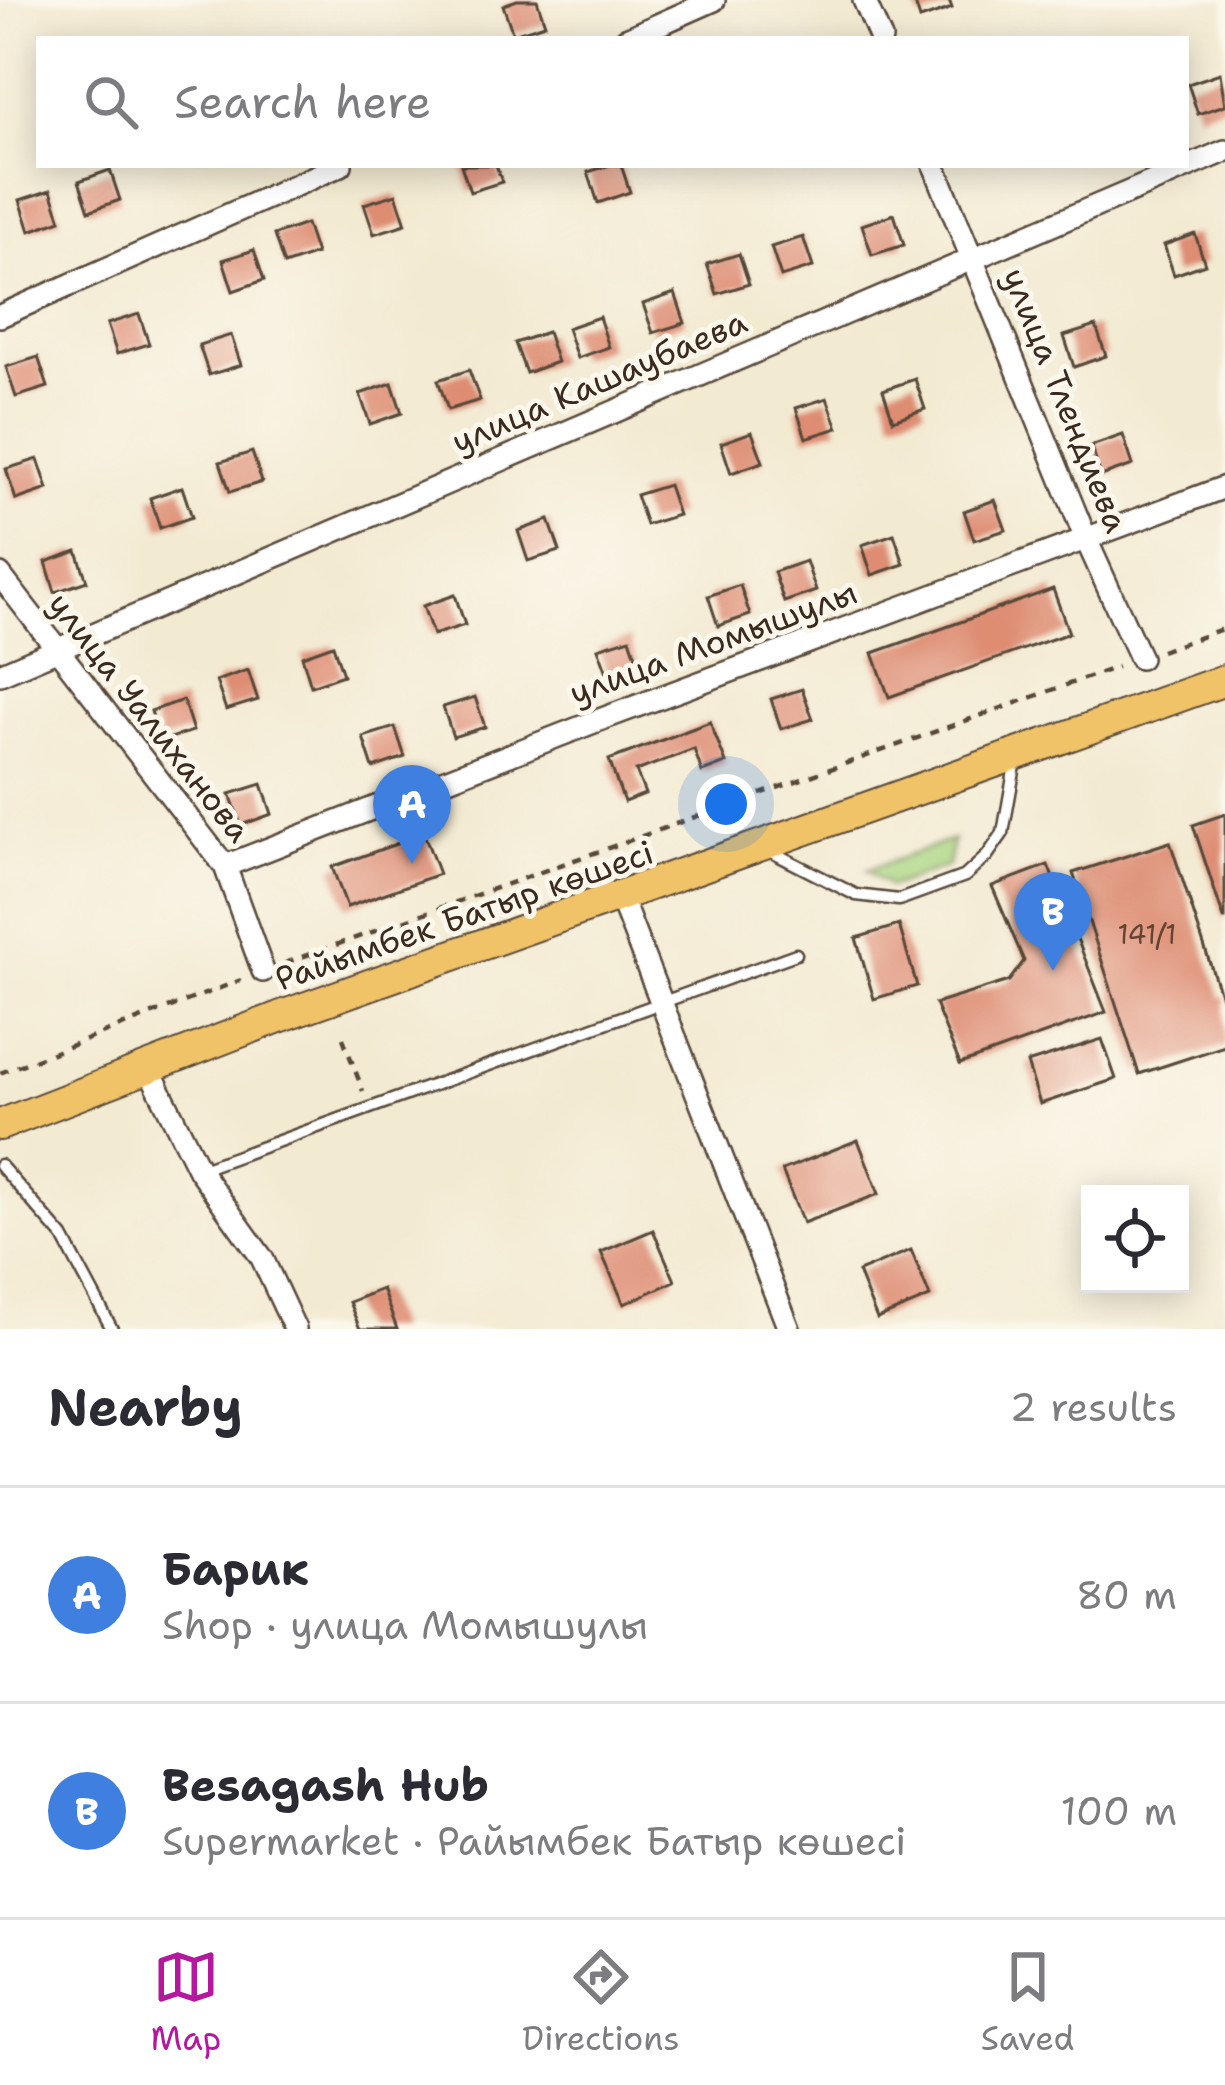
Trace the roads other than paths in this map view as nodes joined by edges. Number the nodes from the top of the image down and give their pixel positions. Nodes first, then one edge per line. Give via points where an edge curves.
1 (714, 0) edge
2 (864, 0) edge
3 (633, 36) edge
4 (880, 36) edge
5 (1225, 151) edge
6 (1189, 166) edge
7 (334, 168) edge
8 (935, 168) edge
9 (1184, 168) edge
10 (973, 256) junction
11 (0, 316) edge
12 (1225, 487) edge
13 (1086, 538) junction
14 (0, 575) edge
15 (56, 651) junction
16 (1140, 658) road end
17 (0, 674) edge
18 (1225, 680) edge
19 (1016, 756) junction
20 (763, 848) junction
21 (226, 866) junction
22 (621, 899) junction
23 (796, 954) dead end
24 (263, 971) road end
25 (662, 1005) junction
26 (148, 1067) junction
27 (0, 1125) edge
28 (0, 1165) edge
29 (199, 1170) junction
30 (112, 1329) edge
31 (295, 1329) edge
32 (789, 1329) edge

1 - 3 street
2 - 4 street
5 - 6 street, улица Кашаубаева
7 - 11 street
8 - 10 street, улица Тлендиева
9 - 10 street, улица Кашаубаева
10 - 13 street, улица Тлендиева
10 - 15 street, улица Кашаубаева
12 - 13 street, улица Момышулы
13 - 16 street, улица Тлендиева
13 - 21 street, улица Момышулы
14 - 15 street, улица Уалиханова
15 - 17 street, улица Кашаубаева
15 - 21 street, улица Уалиханова
18 - 19 main road, Райымбек Батыр көшесі
19 - 20 main road, Райымбек Батыр көшесі
19 - 20 lane via 1004,832 987,856 965,876 899,900 856,895
20 - 22 main road, Райымбек Батыр көшесі
21 - 24 street, улица Уалиханова
22 - 25 street
22 - 26 main road, Райымбек Батыр көшесі
23 - 25 lane
25 - 29 lane
25 - 32 street
26 - 27 main road, Райымбек Батыр көшесі
26 - 29 street
28 - 30 lane via 63,1237
29 - 31 street via 262,1258

